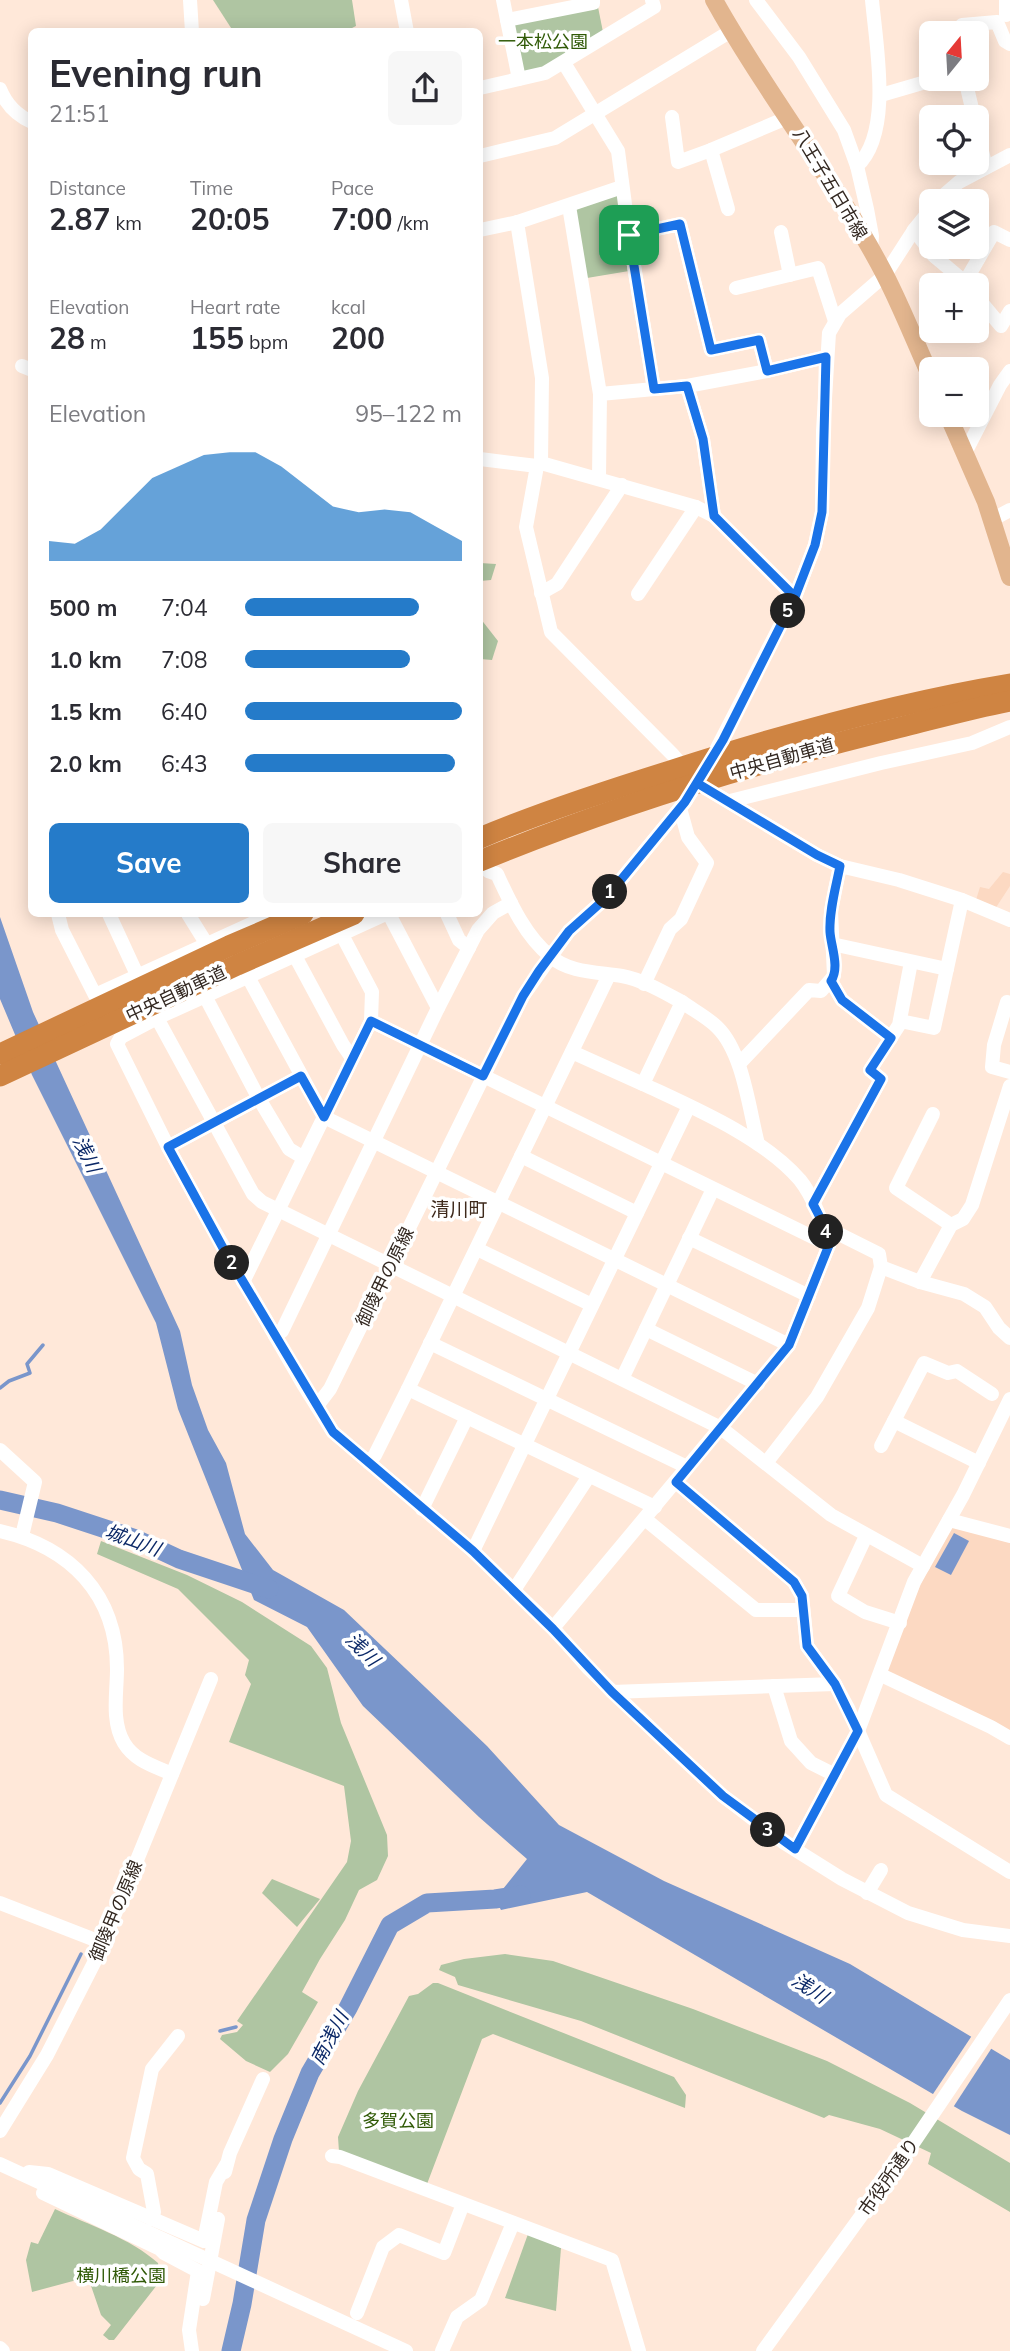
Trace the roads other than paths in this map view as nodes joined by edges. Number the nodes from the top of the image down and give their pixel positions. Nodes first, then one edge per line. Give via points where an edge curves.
1 (190, 0) edge
2 (401, 0) edge
3 (503, 0) edge
4 (593, 0) edge
5 (652, 0) edge
6 (714, 0) edge
7 (729, 0) edge
8 (757, 0) edge
9 (872, 0) edge
10 (507, 20) junction
11 (989, 23) edge
12 (192, 28) edge
13 (406, 28) edge
14 (731, 31) junction
15 (1010, 44) edge
16 (564, 63) junction
17 (519, 79) junction
18 (919, 84) edge
19 (483, 87) edge
20 (0, 89) edge
21 (881, 96) junction
22 (595, 115) junction
23 (672, 117) dead end
24 (789, 117) junction
25 (28, 120) edge
26 (711, 150) junction
27 (483, 155) edge
28 (1010, 155) edge
29 (857, 166) junction
30 (989, 166) edge
31 (972, 175) edge
32 (622, 187) junction
33 (951, 189) edge
34 (569, 206) junction
35 (728, 209) dead end
36 (517, 222) junction
37 (919, 224) edge
38 (483, 229) edge
39 (914, 230) junction
40 (781, 232) dead end
41 (629, 235) junction
42 (1010, 240) edge
43 (871, 251) junction
44 (953, 273) edge
45 (972, 273) edge
46 (790, 275) junction
47 (885, 275) junction
48 (736, 288) dead end
49 (989, 311) edge
50 (1010, 311) edge
51 (835, 321) junction
52 (1006, 330) edge
53 (826, 357) junction
54 (922, 357) edge
55 (767, 371) junction
56 (1010, 372) edge
57 (687, 386) junction
58 (654, 389) junction
59 (600, 394) junction
60 (953, 427) edge
61 (965, 453) junction
62 (483, 458) edge
63 (539, 464) junction
64 (599, 478) junction
65 (622, 485) junction
66 (696, 507) junction
67 (1010, 510) edge
68 (714, 516) junction
69 (993, 519) junction
70 (1010, 576) edge
71 (541, 593) junction
72 (638, 594) dead end
73 (795, 597) junction
74 (1006, 690) edge
75 (1010, 727) edge
76 (697, 783) junction
77 (730, 801) junction
78 (683, 805) junction
79 (483, 837) edge
80 (840, 866) junction
81 (483, 869) edge
82 (483, 869) edge
83 (962, 900) junction
84 (511, 903) junction
85 (59, 917) edge
86 (110, 917) edge
87 (190, 917) edge
88 (262, 917) edge
89 (296, 917) edge
90 (347, 917) edge
91 (380, 917) edge
92 (389, 917) edge
93 (448, 917) edge
94 (1010, 920) edge
95 (341, 933) junction
96 (206, 943) junction
97 (832, 944) junction
98 (469, 948) junction
99 (294, 954) junction
100 (551, 958) junction
101 (911, 962) junction
102 (947, 969) junction
103 (139, 974) junction
104 (247, 975) junction
105 (609, 975) junction
106 (831, 981) junction
107 (645, 984) junction
108 (205, 996) junction
109 (682, 1002) junction
110 (1007, 1002) dead end
111 (438, 1008) junction
112 (157, 1018) junction
113 (371, 1021) junction
114 (900, 1021) junction
115 (891, 1038) junction
116 (421, 1045) junction
117 (572, 1052) junction
118 (0, 1054) edge
119 (352, 1058) junction
120 (738, 1064) junction
121 (1010, 1072) edge
122 (0, 1076) edge
123 (301, 1076) junction
124 (483, 1076) junction
125 (642, 1084) junction
126 (1010, 1086) edge
127 (258, 1097) junction
128 (689, 1106) junction
129 (545, 1107) junction
130 (933, 1114) dead end
131 (324, 1117) junction
132 (214, 1121) junction
133 (375, 1142) junction
134 (758, 1144) junction
135 (168, 1147) junction
136 (522, 1156) junction
137 (304, 1158) junction
138 (662, 1163) junction
139 (436, 1172) junction
140 (713, 1189) junction
141 (499, 1203) junction
142 (813, 1204) junction
143 (279, 1210) junction
144 (638, 1213) junction
145 (951, 1225) junction
146 (825, 1227) junction
147 (330, 1236) junction
148 (689, 1238) junction
149 (829, 1245) junction
150 (477, 1249) junction
151 (615, 1260) junction
152 (391, 1265) junction
153 (881, 1267) junction
154 (243, 1282) junction
155 (920, 1282) junction
156 (667, 1285) junction
157 (454, 1296) junction
158 (809, 1296) junction
159 (592, 1305) junction
160 (646, 1329) junction
161 (275, 1336) junction
162 (1010, 1338) edge
163 (430, 1343) junction
164 (789, 1345) junction
165 (569, 1353) junction
166 (622, 1379) junction
167 (758, 1384) junction
168 (408, 1389) junction
169 (992, 1394) dead end
170 (1010, 1399) edge
171 (547, 1400) junction
172 (317, 1406) junction
173 (467, 1417) junction
174 (894, 1422) junction
175 (721, 1428) junction
176 (525, 1444) junction
177 (881, 1446) dead end
178 (0, 1450) edge
179 (369, 1463) junction
180 (766, 1463) junction
181 (979, 1463) junction
182 (687, 1467) junction
183 (589, 1476) junction
184 (676, 1482) junction
185 (422, 1509) junction
186 (650, 1513) junction
187 (949, 1520) junction
188 (24, 1529) junction
189 (0, 1531) edge
190 (866, 1536) junction
191 (1010, 1536) edge
192 (473, 1551) junction
193 (923, 1566) junction
194 (514, 1590) junction
195 (802, 1610) junction
196 (900, 1623) junction
197 (553, 1629) junction
198 (881, 1675) junction
199 (211, 1679) dead end
200 (835, 1684) junction
201 (774, 1686) junction
202 (612, 1692) junction
203 (858, 1731) junction
204 (1010, 1738) edge
205 (172, 1773) junction
206 (835, 1775) junction
207 (795, 1849) junction
208 (881, 1870) dead end
209 (1010, 1872) edge
210 (867, 1893) junction
211 (0, 1903) edge
212 (1010, 1936) edge
213 (103, 1944) junction
214 (1010, 2000) edge
215 (178, 2036) dead end
216 (263, 2079) dead end
217 (0, 2132) edge
218 (332, 2156) dead end
219 (0, 2164) edge
220 (226, 2165) junction
221 (14, 2171) junction
222 (463, 2204) junction
223 (151, 2219) junction
224 (513, 2223) junction
225 (213, 2262) junction
226 (357, 2313) dead end
227 (192, 2351) edge
228 (406, 2351) edge
229 (442, 2351) edge
230 (639, 2351) edge
231 (763, 2351) edge

1 - 12 street
2 - 13 street
3 - 10 street
4 - 10 street
5 - 16 street via 654,7
6 - 14 main road, 八王子五日市線
7 - 14 main road
8 - 29 street via 825,96
9 - 21 street
10 - 17 street
11 - 15 street via 997,22
14 - 22 street
14 - 24 main road, 八王子五日市線
16 - 17 street
16 - 22 street
17 - 19 street
18 - 21 street
20 - 25 street via 6,102
21 - 29 street via 870,146
22 - 27 street via 555,138
22 - 32 street via 618,151
23 - 26 street via 678,162
24 - 26 street
24 - 43 main road, 八王子五日市線
26 - 35 street
28 - 30 street
29 - 43 street
31 - 33 street
32 - 34 street
32 - 41 street
34 - 36 street
34 - 59 street
36 - 38 street
36 - 63 street via 542,378
37 - 39 street
39 - 44 street
39 - 47 street
40 - 46 street
41 - 55 street via 680,224 711,350 759,340
41 - 58 street
42 - 45 street via 995,232
43 - 47 main road, 八王子五日市線
46 - 48 street
46 - 51 street via 818,268
47 - 51 street
47 - 54 main road, 八王子五日市線
49 - 52 street
50 - 52 street
51 - 53 street, 御陵甲の原線
53 - 55 street
53 - 73 street, 御陵甲の原線 via 822,512 813,554
55 - 57 street
56 - 61 street
57 - 58 street
57 - 68 street via 703,439
58 - 59 street
59 - 64 street
60 - 61 main road
61 - 69 main road
62 - 63 street
63 - 64 street
63 - 71 street via 526,527
64 - 65 street
65 - 66 street
65 - 71 street via 557,584
66 - 68 street
66 - 72 street
67 - 69 street
68 - 73 street
69 - 70 main road
71 - 76 street via 551,632
73 - 76 street, 御陵甲の原線
74 - 79 highway, 中央自動車道 via 906,705 737,749
74 - 81 highway, 中央自動車道 via 621,808
75 - 77 street via 972,743
76 - 77 street
76 - 78 street, 御陵甲の原線
77 - 80 street
78 - 100 street, 御陵甲の原線 via 606,898 569,931
78 - 107 street via 688,837 707,863
80 - 83 street
80 - 97 street via 831,911
82 - 84 street via 497,874
83 - 94 street
83 - 102 street
84 - 98 street via 493,913
84 - 100 street
85 - 103 street via 94,995
86 - 103 street
87 - 96 street
88 - 96 street
89 - 118 highway, 中央自動車道
90 - 122 highway, 中央自動車道
91 - 95 street
92 - 111 street
93 - 98 street via 459,940
95 - 99 street
95 - 113 street via 372,992
96 - 103 street
97 - 101 street
97 - 106 street via 835,969
98 - 111 street
99 - 104 street
99 - 119 street
100 - 105 street
100 - 124 street, 御陵甲の原線 via 523,996
101 - 102 street
101 - 114 street
102 - 114 street via 934,1028
103 - 112 street
104 - 108 street
104 - 123 street
105 - 107 street
105 - 117 street
106 - 115 street via 842,1000
106 - 120 street via 821,991 809,990
107 - 109 street
108 - 112 street
108 - 127 street
109 - 120 street via 717,1027
109 - 125 street
110 - 121 street via 992,1067
111 - 116 street
112 - 132 street
112 - 135 street via 121,1037 117,1044
113 - 116 street
113 - 119 street
114 - 115 street
115 - 142 street via 870,1070 881,1079
116 - 124 street
116 - 133 street
117 - 125 street
117 - 129 street
119 - 131 street
120 - 134 street
123 - 127 street
123 - 131 street
124 - 129 street
124 - 139 street, 御陵甲の原線
125 - 128 street
126 - 145 street via 972,1205 963,1219
127 - 132 street
127 - 137 street via 289,1149
128 - 134 street
128 - 138 street
129 - 136 street
129 - 138 street
130 - 145 street via 896,1188
131 - 133 street
131 - 137 street
132 - 135 street
132 - 143 street via 253,1194
133 - 139 street
133 - 147 street
134 - 142 street via 802,1182
135 - 154 street
136 - 141 street
136 - 144 street
137 - 143 street
138 - 140 street
138 - 144 street
139 - 141 street
139 - 152 street, 御陵甲の原線
140 - 148 street
140 - 149 street
141 - 150 street
141 - 151 street
142 - 146 street
143 - 147 street
143 - 154 street
144 - 151 street
145 - 155 street
146 - 149 street
146 - 153 street via 879,1254
147 - 152 street
147 - 161 street via 282,1331
148 - 156 street
148 - 158 street
149 - 158 street
150 - 157 street
150 - 159 street
151 - 156 street
151 - 159 street
152 - 157 street
152 - 172 street, 御陵甲の原線 via 330,1389
153 - 155 street
153 - 180 street via 868,1308 817,1397
154 - 161 street
155 - 162 street via 964,1294 985,1307
156 - 160 street
156 - 164 street
157 - 163 street
157 - 165 street
158 - 164 street
159 - 165 street
160 - 166 street
160 - 167 street
161 - 172 street
163 - 168 street
163 - 171 street
164 - 167 street
165 - 166 street
165 - 171 street
166 - 175 street
167 - 175 street
168 - 173 street
168 - 179 street
169 - 174 street via 957,1371 948,1373 924,1363
170 - 181 street
171 - 176 street
171 - 182 street
172 - 179 street via 333,1432
173 - 176 street
173 - 185 street
174 - 177 street
174 - 181 street
175 - 180 street
175 - 182 street
176 - 183 street
176 - 192 street
178 - 188 street via 35,1482
179 - 185 street
180 - 190 street via 831,1515
181 - 187 street
182 - 184 street
183 - 186 street
183 - 194 street
184 - 186 street
184 - 195 street via 794,1582 802,1596
185 - 192 street
186 - 195 street via 755,1610
186 - 197 street
187 - 191 street
187 - 193 street
188 - 189 street
188 - 205 street via 63,1557 96,1592 114,1636 120,1734 142,1761
190 - 193 street
190 - 196 street via 838,1596 865,1612
192 - 194 street
193 - 196 street
194 - 197 street
195 - 200 street via 807,1646
196 - 198 street
197 - 202 street
198 - 203 street
198 - 204 street
199 - 205 street, 御陵甲の原線
200 - 201 street
200 - 203 street
201 - 202 street
201 - 206 street via 791,1741 811,1763
202 - 207 street via 723,1796
203 - 206 street
203 - 209 street via 886,1796
205 - 213 street, 御陵甲の原線
206 - 207 street
207 - 210 street
208 - 210 street
210 - 212 street via 936,1923
211 - 213 street
213 - 217 street, 御陵甲の原線 via 47,2055
214 - 231 street, 市役所通り via 901,2161
215 - 223 street via 152,2070 133,2158 146,2174 154,2212
216 - 220 street
218 - 222 street
219 - 221 street
220 - 223 street via 216,2182 204,2241
220 - 225 street
221 - 223 street via 48,2174
221 - 225 street
221 - 227 street via 39,2191 198,2271 189,2330
222 - 224 street
222 - 226 street via 444,2253 399,2235 383,2247
224 - 229 street via 481,2300 457,2316
224 - 230 street via 612,2260 619,2270
225 - 227 street
225 - 228 street

